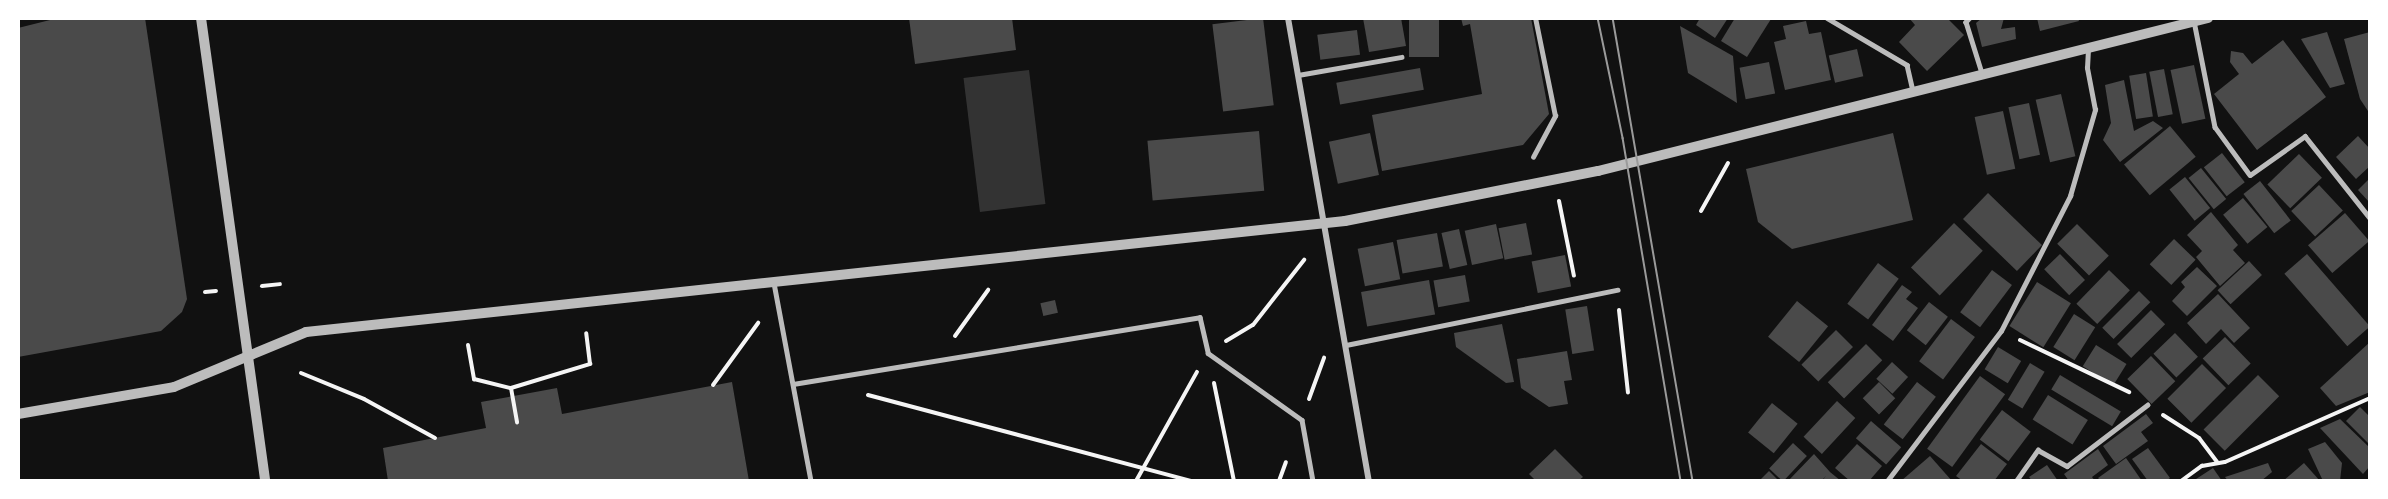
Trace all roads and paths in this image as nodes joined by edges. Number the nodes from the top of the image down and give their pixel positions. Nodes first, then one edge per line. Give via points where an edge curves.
1 (201, 18) edge
2 (1288, 18) edge
3 (1535, 18) edge
4 (1827, 18) edge
5 (1970, 18) edge
6 (2208, 18) edge
7 (2194, 20) edge
8 (2088, 48) junction
9 (1401, 57) dead end
10 (1298, 75) junction
11 (1983, 76) junction
12 (1914, 93) junction
13 (1533, 157) dead end
14 (1728, 162) dead end
15 (1558, 198) dead end
16 (1701, 211) dead end
17 (2370, 218) edge
18 (1325, 224) junction
19 (1304, 260) dead end
20 (774, 283) junction
21 (988, 290) dead end
22 (1617, 290) joint
23 (1578, 298) junction
24 (758, 315) dead end
25 (2001, 331) junction
26 (586, 333) dead end
27 (468, 345) dead end
28 (1346, 345) junction
29 (1208, 353) junction
30 (247, 357) junction
31 (937, 361) junction
32 (302, 374) dead end
33 (793, 384) junction
34 (713, 385) dead end
35 (512, 388) junction
36 (860, 393) dead end
37 (1628, 393) dead end
38 (2370, 398) edge
39 (2147, 405) junction
40 (18, 414) edge
41 (517, 422) dead end
42 (435, 438) dead end
43 (2218, 463) junction
44 (1143, 468) junction
45 (265, 481) edge
46 (811, 481) edge
47 (1136, 481) edge
48 (1192, 481) edge
49 (1234, 481) edge
50 (1313, 481) edge
51 (1369, 481) edge
52 (1887, 481) edge
53 (2016, 481) edge
54 (2181, 481) edge

1 - 30 street
2 - 10 street
3 - 13 lane via 1555,116
4 - 12 lane via 1907,65
5 - 11 lane via 1966,22
6 - 7 street
7 - 8 street
7 - 17 lane via 2214,127 2250,176 2305,136
8 - 11 street
8 - 25 lane via 2087,68 2095,110 2070,196
9 - 10 lane
10 - 18 street
11 - 12 street
12 - 18 street via 1583,174
14 - 16 path
15 - 23 path
18 - 20 street
18 - 28 street
19 - 29 path via 1253,325
20 - 30 street via 306,332
20 - 33 lane
21 - 31 path
22 - 23 lane
22 - 37 path
23 - 28 lane
24 - 34 path via 758,326
25 - 39 path
25 - 52 lane
26 - 35 path via 590,364
27 - 35 path via 474,379
28 - 51 street
29 - 31 lane via 1200,317
29 - 44 path
29 - 49 path
29 - 50 lane via 1302,420
30 - 40 street via 174,387
30 - 45 street
31 - 33 lane
32 - 42 path
33 - 46 lane
35 - 41 path
36 - 44 path
38 - 43 path
39 - 43 path via 2199,438
39 - 53 lane via 2067,466 2038,450
43 - 54 path via 2202,466
44 - 47 path
44 - 48 path

